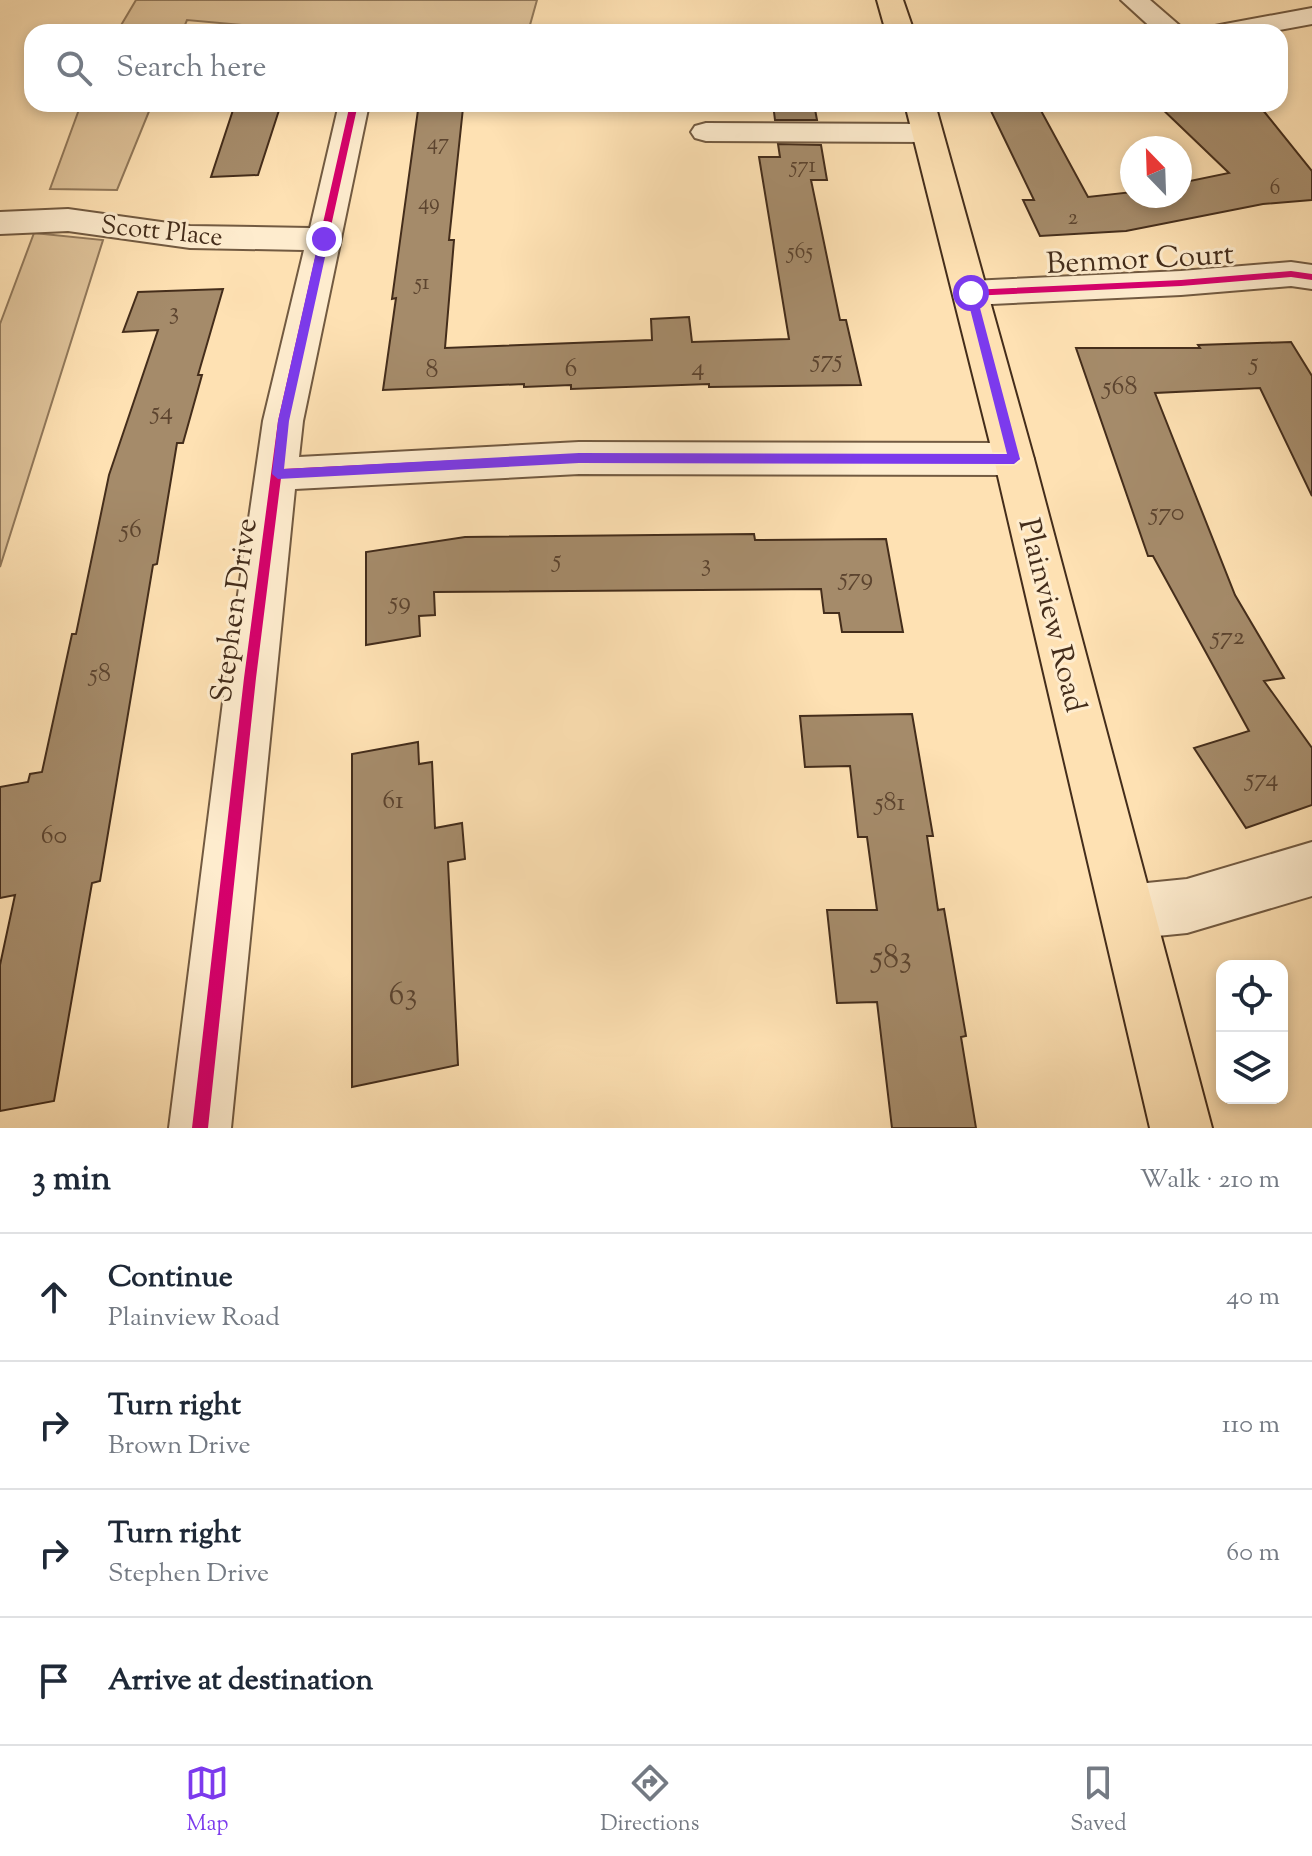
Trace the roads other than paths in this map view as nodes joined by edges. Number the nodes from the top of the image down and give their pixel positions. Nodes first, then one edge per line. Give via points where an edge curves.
1 (890, 0) edge
2 (1134, 0) edge
3 (1312, 16) edge
4 (898, 24) edge
5 (1163, 24) edge
6 (1268, 24) edge
7 (352, 112) edge
8 (923, 118) edge
9 (706, 132) dead end
10 (0, 223) edge
11 (324, 239) junction
12 (1312, 277) edge
13 (971, 293) junction
14 (1014, 459) junction
15 (278, 474) junction
16 (1312, 869) edge
17 (1127, 912) junction
18 (200, 1128) edge
19 (1181, 1128) edge

1 - 4 main road
2 - 5 street
3 - 6 street
7 - 11 street, Stephen Drive
8 - 9 street
8 - 13 main road, Plainview Road
10 - 11 street, Scott Place via 68,220 190,237
11 - 15 street, Stephen Drive via 283,421
12 - 13 street, Benmor Court
13 - 14 main road, Plainview Road
14 - 15 street via 579,458
14 - 17 main road, Plainview Road
15 - 18 street, Stephen Drive
16 - 17 street via 1187,906
17 - 19 main road, Plainview Road

